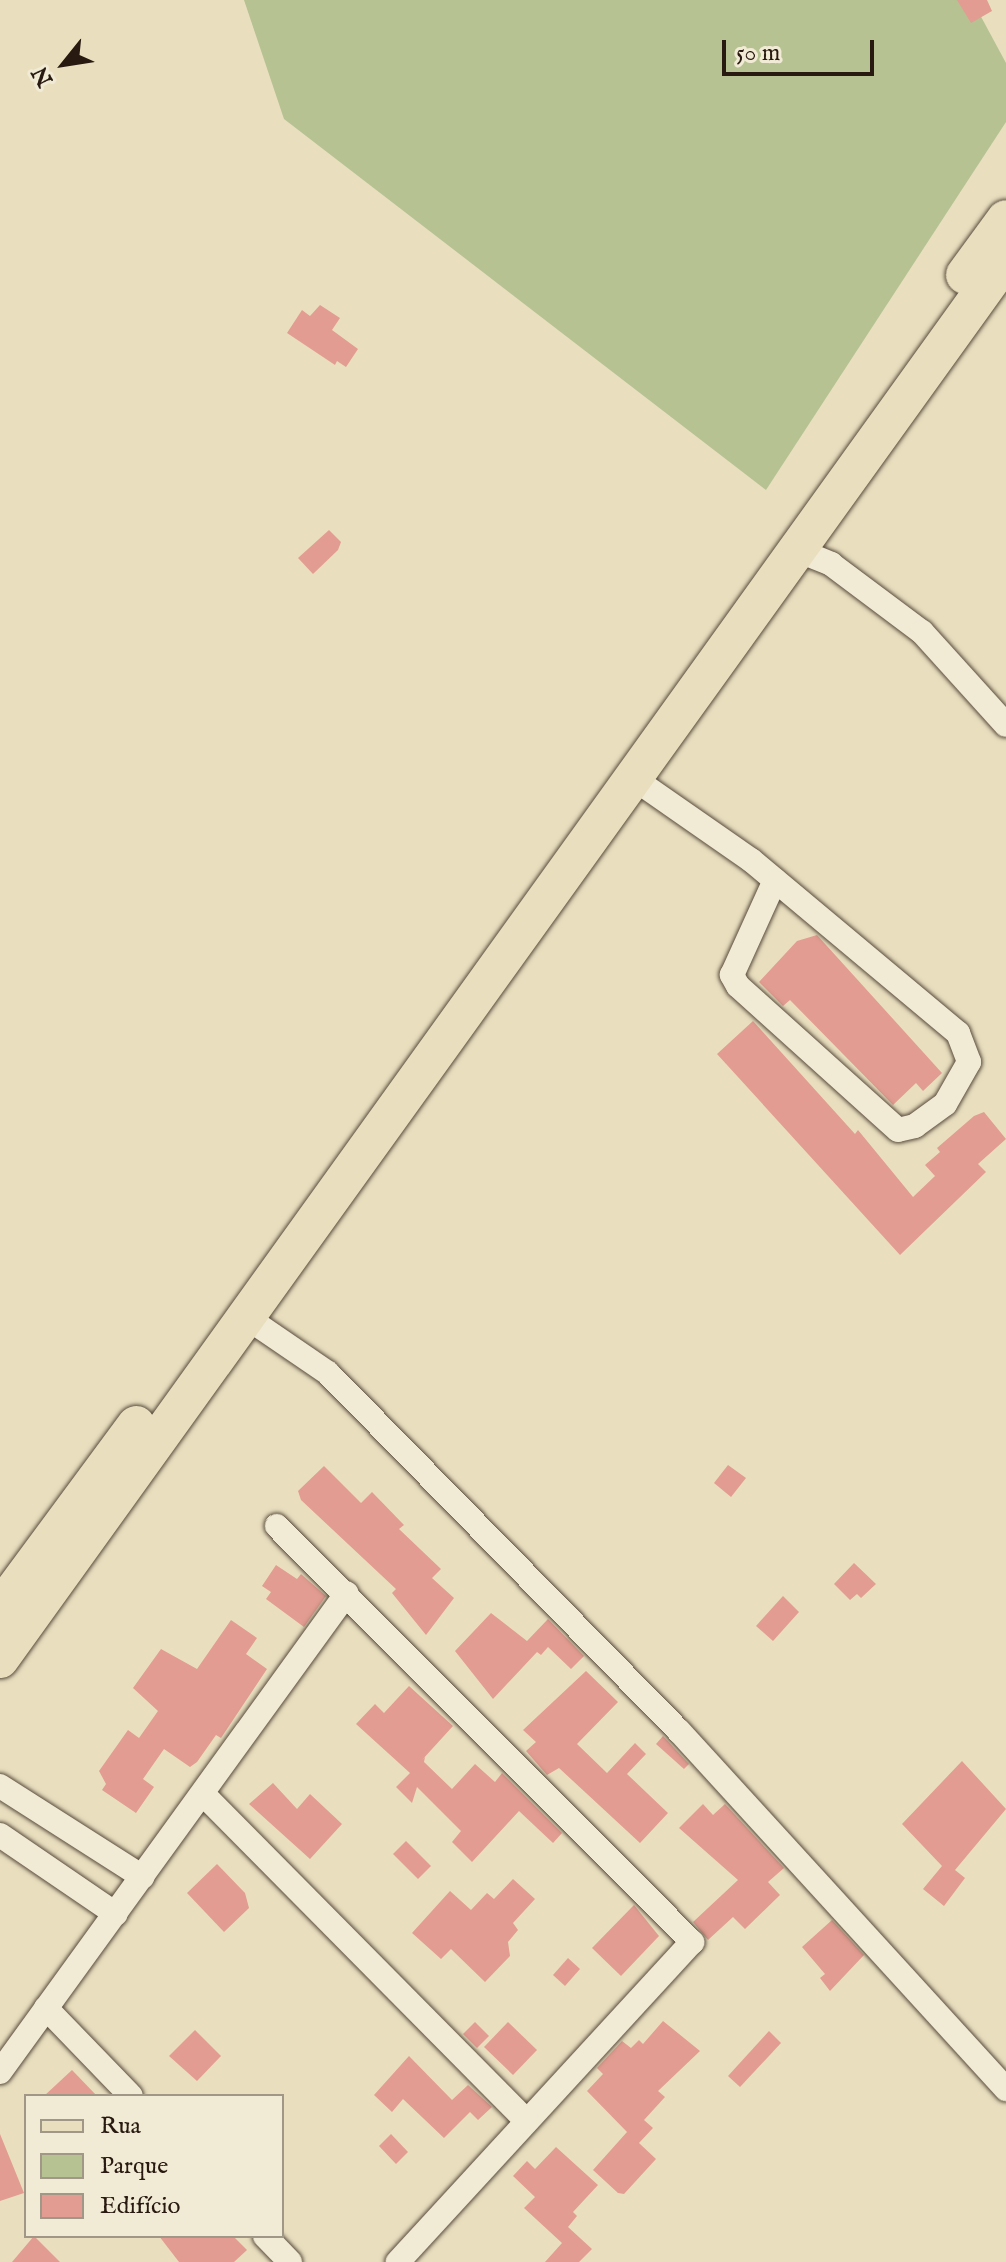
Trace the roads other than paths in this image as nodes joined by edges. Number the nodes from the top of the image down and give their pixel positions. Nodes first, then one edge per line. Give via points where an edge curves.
1 (1006, 219) edge
2 (1006, 259) edge
3 (797, 550) junction
4 (1006, 725) edge
5 (633, 778) junction
6 (775, 880) junction
7 (246, 1317) junction
8 (277, 1526) dead end
9 (347, 1593) junction
10 (0, 1609) edge
11 (0, 1659) edge
12 (0, 1786) edge
13 (203, 1794) junction
14 (39, 1811) junction
15 (9, 1841) edge
16 (143, 1877) junction
17 (116, 1914) junction
18 (46, 2008) junction
19 (0, 2072) edge
20 (1006, 2089) edge
21 (129, 2094) edge
22 (527, 2121) junction
23 (267, 2238) edge
24 (290, 2262) edge
25 (398, 2262) edge

1 - 10 main road via 233,1294
2 - 3 main road
3 - 4 street via 831,564 922,632
3 - 5 main road
5 - 6 street
5 - 7 main road
6 - 6 street via 958,1033 969,1062 945,1104 915,1126 898,1130 738,986 732,975
7 - 11 main road
7 - 20 street via 328,1373 679,1731
8 - 9 street
9 - 13 street
9 - 22 street via 692,1942
12 - 14 street
13 - 16 street
13 - 22 street
14 - 15 street
14 - 16 street
15 - 17 street
16 - 17 street
17 - 18 street
18 - 19 street
18 - 21 street
22 - 25 street
23 - 24 street

